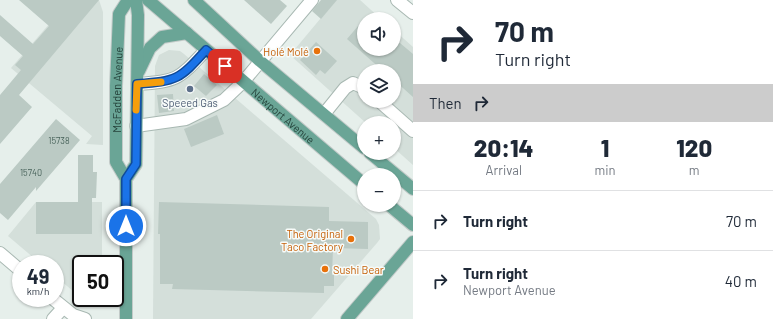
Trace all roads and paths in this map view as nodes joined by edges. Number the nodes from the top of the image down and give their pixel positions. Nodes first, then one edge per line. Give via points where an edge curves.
1 (128, 0) edge
2 (136, 0) edge
3 (148, 0) edge
4 (194, 0) edge
5 (312, 0) edge
6 (397, 0) edge
7 (413, 13) edge
8 (187, 33) junction
9 (206, 50) junction
10 (260, 61) junction
11 (137, 80) junction
12 (243, 82) junction
13 (357, 85) edge
14 (387, 108) edge
15 (324, 114) junction
16 (136, 126) junction
17 (413, 130) edge
18 (357, 142) edge
19 (378, 160) edge
20 (357, 178) edge
21 (126, 179) junction
22 (413, 189) edge
23 (397, 212) edge
24 (413, 225) edge
25 (413, 242) edge
26 (0, 253) edge
27 (12, 263) edge
28 (63, 308) joint
29 (53, 319) edge
30 (85, 319) edge
31 (126, 319) edge
32 (347, 319) edge

1 - 21 main road, McFadden Avenue via 120,14 116,86 116,162
2 - 11 main road, McFadden Avenue
3 - 8 main road, Newport Avenue
4 - 10 main road
5 - 10 street
6 - 7 street
8 - 9 main road, Newport Avenue
8 - 11 main road via 162,37 150,48
9 - 11 street via 175,79 167,82
9 - 12 main road, Newport Avenue
10 - 12 street
10 - 15 main road
11 - 16 main road, McFadden Avenue
12 - 16 street via 224,100 186,119
12 - 20 main road, Newport Avenue
13 - 15 street via 353,83 345,88
14 - 17 street
15 - 18 main road
16 - 21 main road, McFadden Avenue via 136,164
19 - 22 main road
21 - 31 main road
23 - 24 main road
25 - 32 main road
26 - 27 street
28 - 29 street
28 - 30 street

